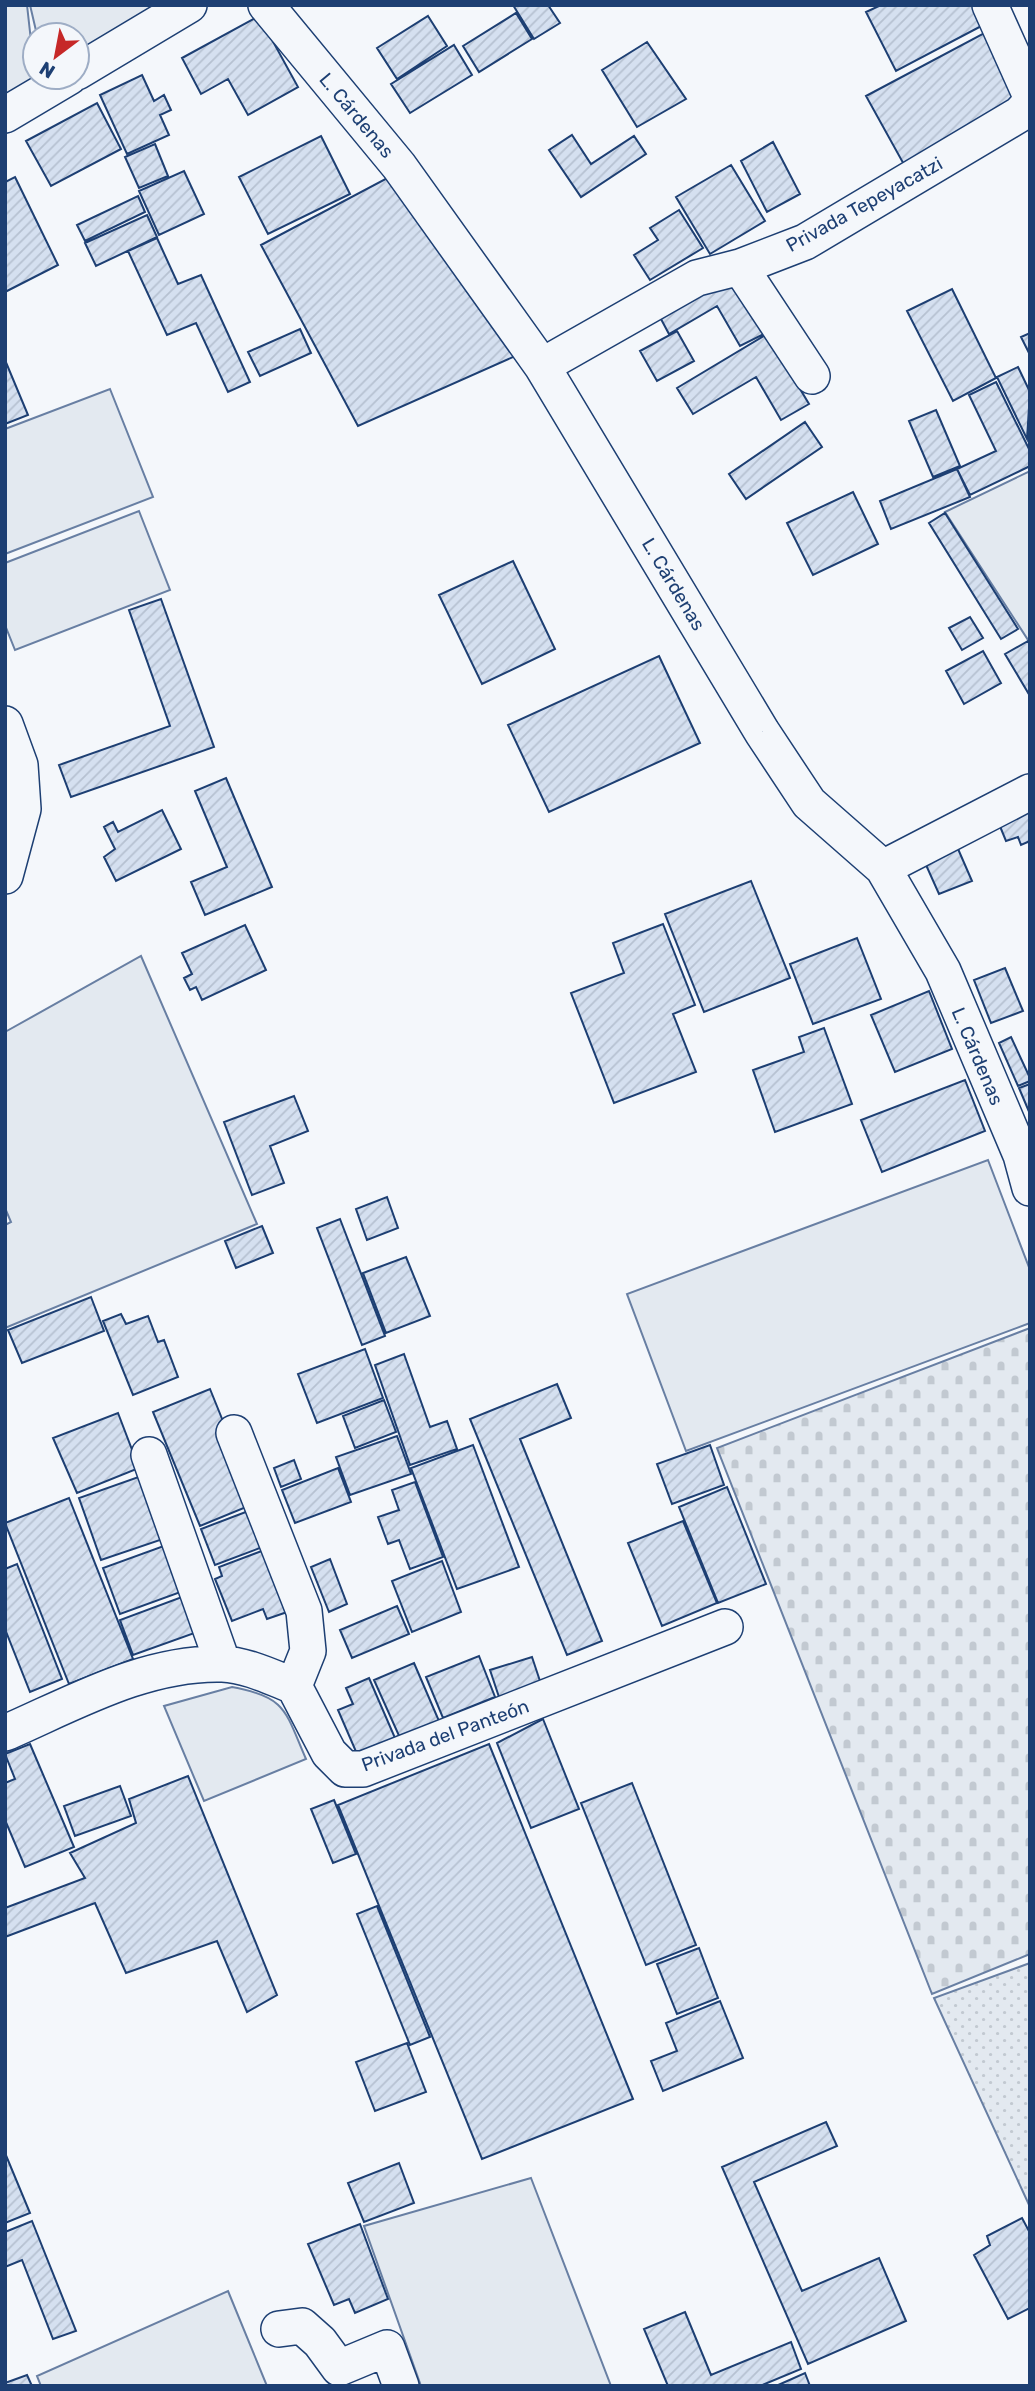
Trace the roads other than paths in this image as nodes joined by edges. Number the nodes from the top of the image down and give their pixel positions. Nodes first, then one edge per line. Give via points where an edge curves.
1 (189, 5) edge
2 (266, 5) edge
3 (990, 5) edge
4 (91, 64) edge
5 (45, 91) edge
6 (1030, 103) edge
7 (5, 115) edge
8 (740, 267) junction
9 (542, 366) junction
10 (813, 376) dead end
11 (5, 724) edge
12 (1030, 792) edge
13 (883, 868) junction
14 (5, 876) edge
15 (1025, 1152) edge
16 (1030, 1188) edge
17 (234, 1433) dead end
18 (149, 1455) dead end
19 (724, 1626) dead end
20 (223, 1664) junction
21 (294, 1686) junction
22 (5, 1733) edge
23 (279, 2329) dead end
24 (401, 2386) edge

1 - 4 street
2 - 9 street, L. Cárdenas via 399,166
3 - 6 street, Privada Tepeyacatzi
5 - 7 street
6 - 8 street, Privada Tepeyacatzi via 1020,114 805,242
8 - 9 street, Privada Tepeyacatzi via 697,278
8 - 10 street
9 - 13 street, L. Cárdenas via 808,803
11 - 14 street via 20,765 23,809
12 - 13 street
13 - 15 street, L. Cárdenas via 943,971
15 - 16 street, L. Cárdenas
17 - 21 street via 304,1611 308,1651
18 - 20 street
19 - 21 street, Privada del Panteón via 363,1769 345,1769 329,1754
20 - 21 street
20 - 22 street via 150,1671
23 - 24 street via 302,2326 339,2368 387,2348

